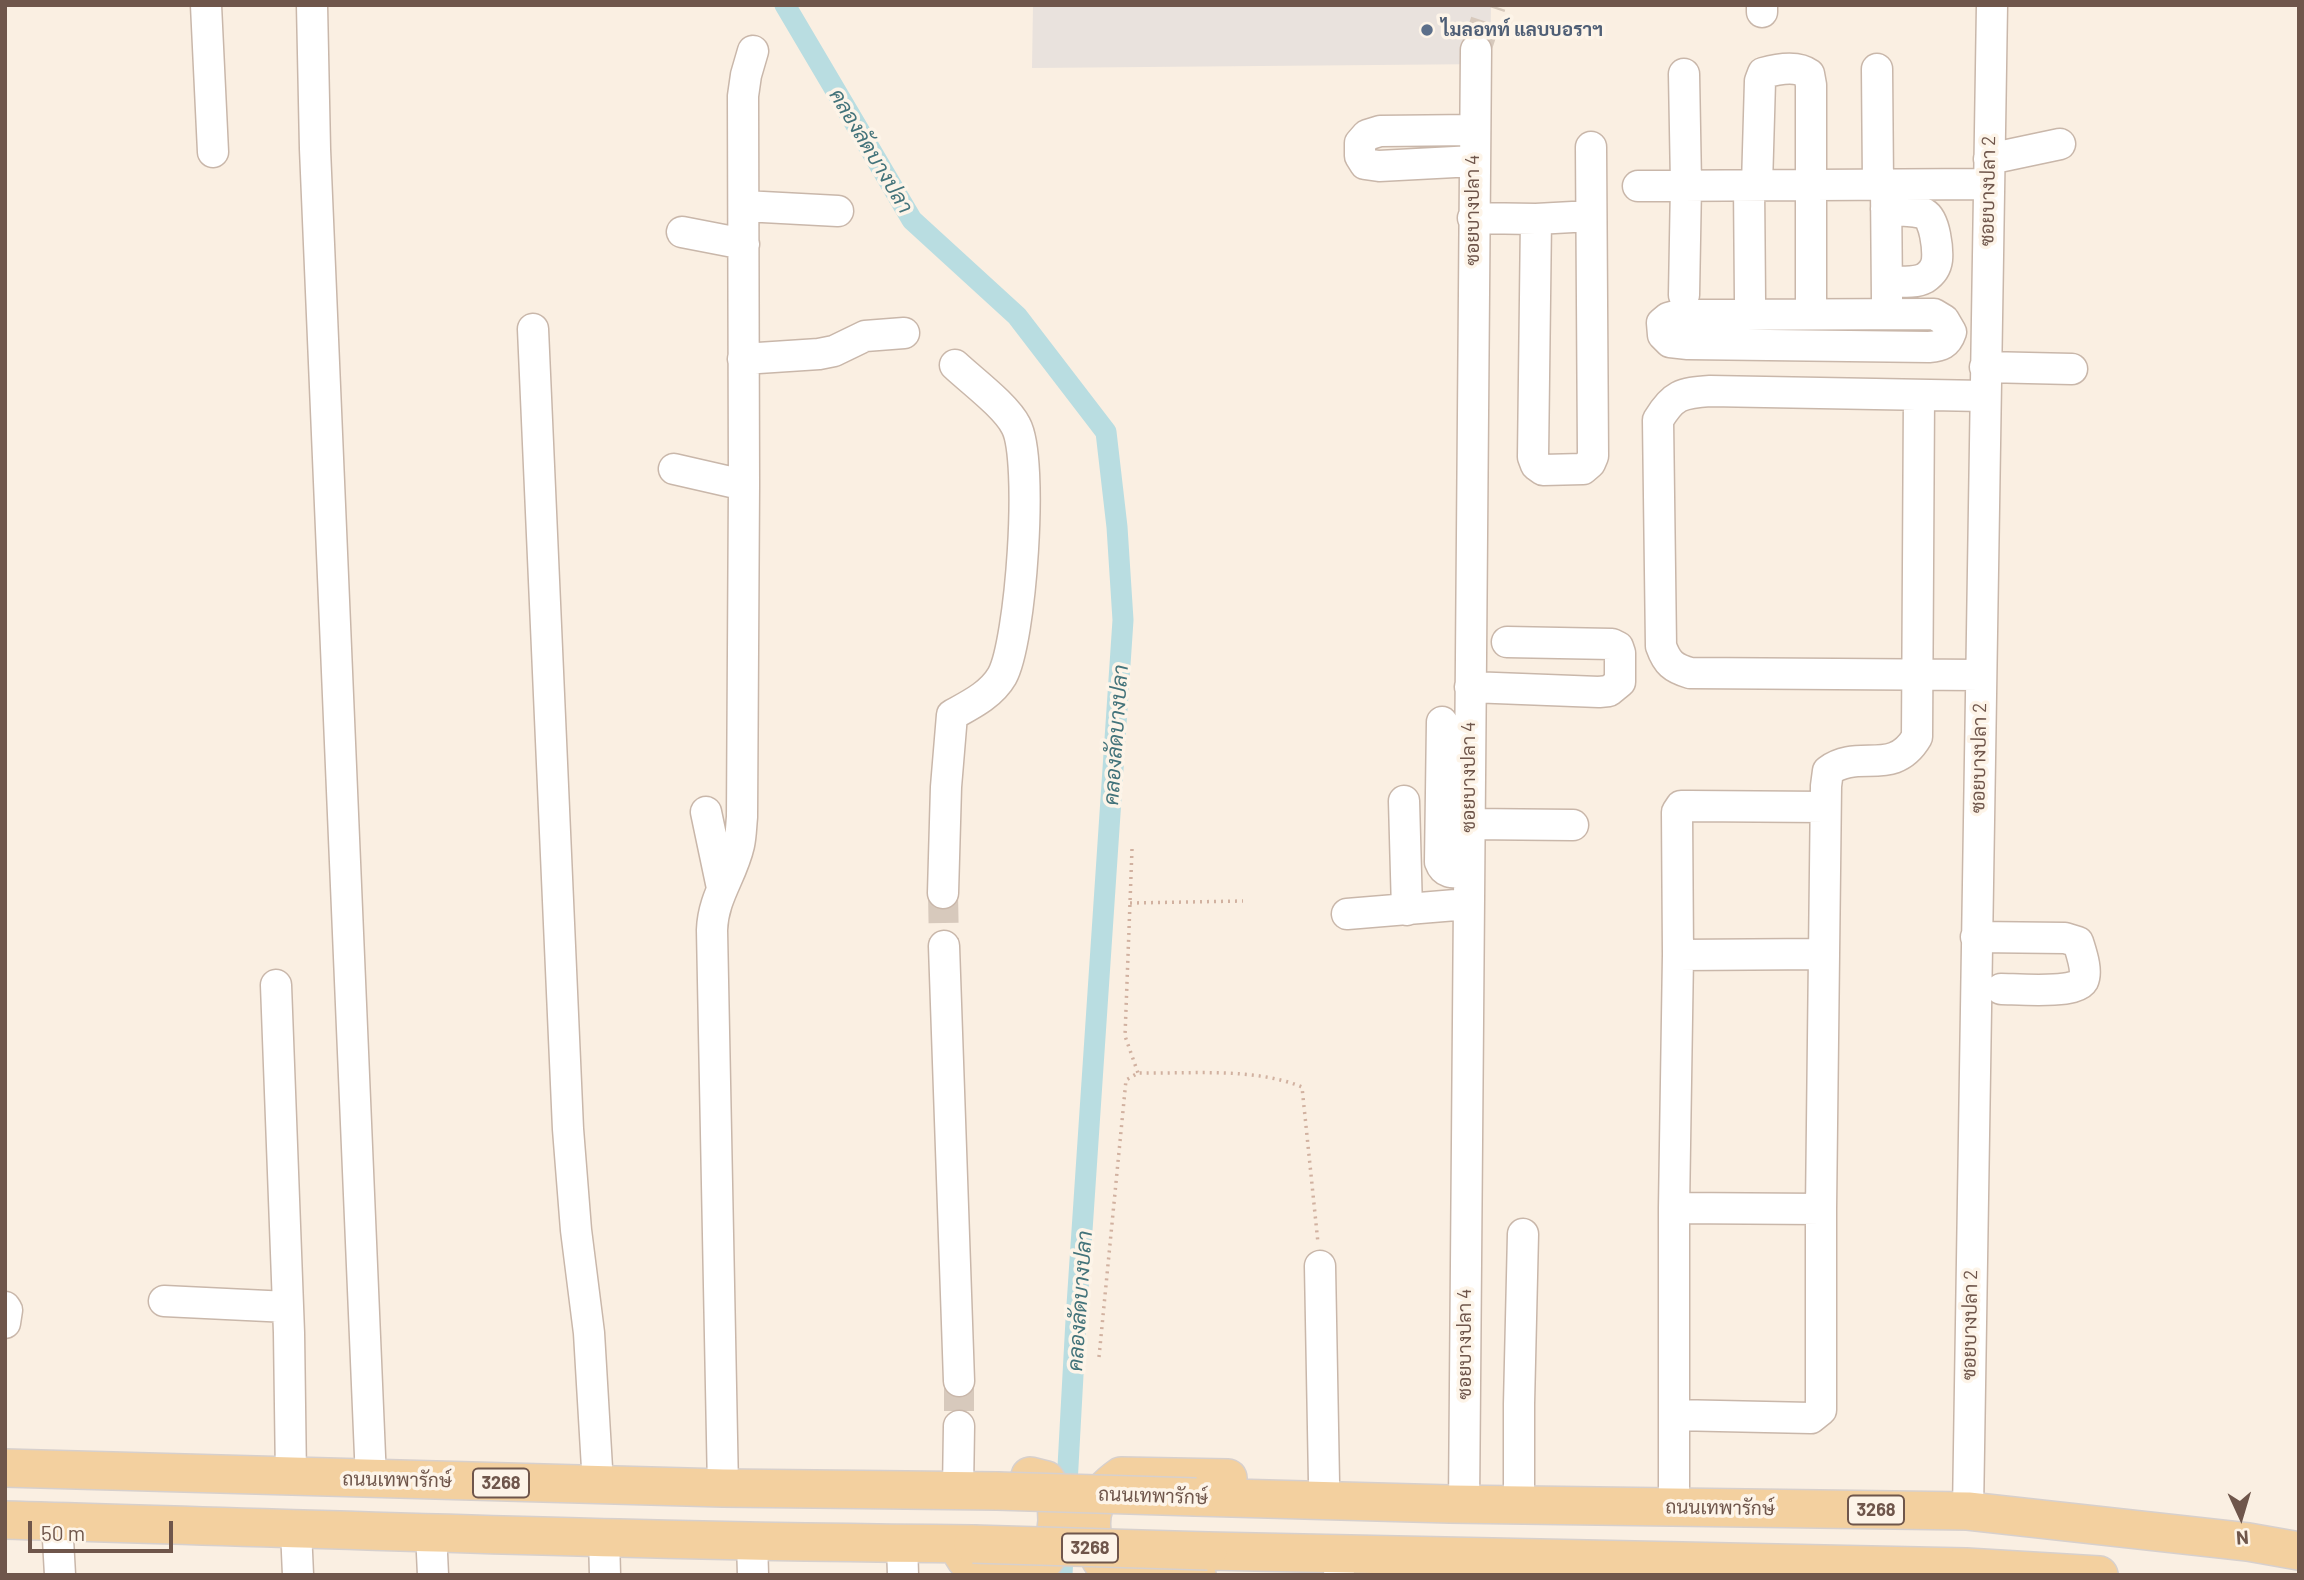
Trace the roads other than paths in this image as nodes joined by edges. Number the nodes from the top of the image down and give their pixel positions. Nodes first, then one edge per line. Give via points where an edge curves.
1 (206, 5) edge
2 (312, 5) edge
3 (1992, 5) edge
4 (1476, 50) tunnel mouth
5 (753, 51) dead end
6 (1877, 69) dead end
7 (1684, 74) dead end
8 (1474, 130) junction
9 (2060, 144) dead end
10 (1591, 147) dead end
11 (213, 152) dead end
12 (1474, 161) junction
13 (1989, 171) junction
14 (1686, 184) junction
15 (1811, 184) junction
16 (1753, 185) junction
17 (1638, 186) dead end
18 (1884, 193) junction
19 (744, 206) junction
20 (838, 211) dead end
21 (1591, 216) junction
22 (1473, 218) junction
23 (1536, 219) junction
24 (682, 232) dead end
25 (744, 244) junction
26 (1887, 281) junction
27 (1684, 295) dead end
28 (1750, 300) dead end
29 (1811, 303) dead end
30 (1887, 314) junction
31 (533, 329) dead end
32 (904, 333) dead end
33 (743, 359) junction
34 (955, 365) dead end
35 (2072, 369) dead end
36 (1985, 382) junction
37 (1919, 395) junction
38 (674, 469) dead end
39 (744, 485) junction
40 (1507, 642) dead end
41 (1917, 675) junction
42 (1980, 675) junction
43 (1470, 687) junction
44 (1442, 722) dead end
45 (1404, 801) dead end
46 (1825, 807) junction
47 (706, 812) dead end
48 (1469, 824) junction
49 (1573, 825) dead end
50 (1469, 872) junction
51 (722, 888) junction
52 (943, 893) tunnel mouth
53 (1468, 904) junction
54 (1407, 910) junction
55 (1348, 914) dead end
56 (1976, 937) junction
57 (944, 946) tunnel mouth
58 (1824, 954) junction
59 (1678, 956) junction
60 (276, 985) dead end
61 (2001, 989) dead end
62 (1674, 1208) junction
63 (1821, 1209) junction
64 (1523, 1234) dead end
65 (1320, 1266) road end
66 (164, 1301) dead end
67 (5, 1307) edge
68 (288, 1307) junction
69 (5, 1323) edge
70 (959, 1381) tunnel mouth
71 (1674, 1415) junction
72 (959, 1426) tunnel mouth
73 (5, 1468) edge
74 (291, 1478) junction
75 (371, 1479) junction
76 (1324, 1482) junction
77 (598, 1485) junction
78 (723, 1488) junction
79 (978, 1491) junction
80 (1457, 1504) junction
81 (1519, 1505) junction
82 (1674, 1507) junction
83 (1968, 1511) junction
84 (5, 1520) edge
85 (57, 1521) junction
86 (296, 1530) junction
87 (431, 1532) junction
88 (604, 1537) junction
89 (965, 1544) junction
90 (2299, 1551) edge
91 (762, 1558) edge
92 (1471, 1558) junction
93 (903, 1559) edge
94 (1202, 1563) edge
95 (1844, 1570) edge
96 (1949, 1571) edge
97 (2039, 1573) edge
98 (1339, 1574) edge
99 (60, 1575) edge
100 (298, 1575) edge
101 (433, 1575) edge
102 (605, 1575) edge
103 (1316, 1575) edge
104 (2099, 1575) edge

1 - 11 street
2 - 75 street
3 - 13 street, ซอยบางปลา 2
4 - 8 street, ซอยบางปลา 4
5 - 19 street via 743,96
6 - 18 street
7 - 14 street
8 - 12 street, ซอยบางปลา 4
8 - 12 street via 1380,131 1360,143 1360,156 1366,164
9 - 13 street
10 - 21 street
12 - 22 street, ซอยบางปลา 4
13 - 18 street
13 - 36 street, ซอยบางปลา 2
14 - 16 street
14 - 17 street
14 - 27 street
15 - 16 street
15 - 16 street via 1811,85 1803,69 1763,73
15 - 18 street
15 - 29 street
16 - 28 street
18 - 26 street
18 - 26 street via 1931,219 1937,262 1932,273 1922,279
19 - 20 street
19 - 25 street
21 - 23 street
21 - 23 street via 1593,456 1583,469 1543,470 1533,457
22 - 23 street
22 - 43 street, ซอยบางปลา 4
24 - 25 street
25 - 33 street
26 - 30 street
30 - 30 street via 1679,315 1662,323 1663,335 1670,342 1688,344 1929,347 1948,341 1949,327 1934,314
31 - 77 street via 568,1129 589,1333
32 - 33 street via 865,336 819,354
33 - 39 street
34 - 52 street via 1016,425 1023,460 1023,549 1007,665 985,696 952,715
35 - 36 street
36 - 37 street
36 - 42 street, ซอยบางปลา 2
37 - 41 street
37 - 41 street via 1686,393 1669,401 1658,420 1660,633 1666,661 1690,673
38 - 39 street
39 - 51 street via 742,817 738,846
40 - 43 street via 1612,644 1620,653 1620,682 1599,692
41 - 42 street
41 - 46 street via 1917,737 1910,750 1893,760 1835,766 1828,771
42 - 56 street, ซอยบางปลา 2
43 - 48 street, ซอยบางปลา 4
44 - 50 street via 1440,862 1447,873
45 - 54 street
46 - 58 street
46 - 59 street via 1681,806 1676,823
47 - 51 street
48 - 49 street
48 - 50 street, ซอยบางปลา 4
50 - 53 street, ซอยบางปลา 4
51 - 78 street via 713,913 712,966
53 - 54 street
53 - 80 street, ซอยบางปลา 4
54 - 55 street
56 - 61 street via 2078,942 2085,970 2077,987
56 - 83 street, ซอยบางปลา 2
57 - 70 street
58 - 59 street
58 - 63 street
59 - 62 street
60 - 68 street
62 - 63 street
62 - 71 street
63 - 71 street via 1821,1410 1811,1418
64 - 81 street
65 - 76 street
66 - 68 street
67 - 69 street
68 - 74 street
71 - 82 street
72 - 79 street
73 - 74 main road, ถนนเทพารักษ์ / 3268
74 - 75 main road, ถนนเทพารักษ์ / 3268
75 - 77 main road, ถนนเทพารักษ์ / 3268
76 - 80 main road
76 - 94 main road via 1121,1476 1100,1495 1090,1523 1097,1553 1106,1565 1121,1570
77 - 78 main road, ถนนเทพารักษ์ / 3268
78 - 79 main road, ถนนเทพารักษ์ / 3268
79 - 80 main road, ถนนเทพารักษ์ / 3268, bridge
79 - 89 main road via 998,1476 1046,1480 1056,1496 1054,1547 1043,1562 1028,1570 994,1569 966,1560
80 - 81 main road, ถนนเทพารักษ์ / 3268
81 - 82 main road, ถนนเทพารักษ์ / 3268
82 - 83 main road, ถนนเทพารักษ์ / 3268
83 - 90 main road, ถนนเทพารักษ์ / 3268
84 - 85 main road, 3268
85 - 86 main road, 3268
85 - 99 street
86 - 87 main road, 3268
86 - 100 street
87 - 88 main road, 3268
87 - 101 street
88 - 91 main road, 3268
88 - 102 street
89 - 93 main road, 3268
89 - 94 main road, 3268, bridge
91 - 93 main road, 3268
92 - 94 main road, 3268
92 - 95 main road, 3268
92 - 98 main road
95 - 96 main road, 3268
96 - 97 main road, 3268
97 - 104 main road, 3268
98 - 103 main road

